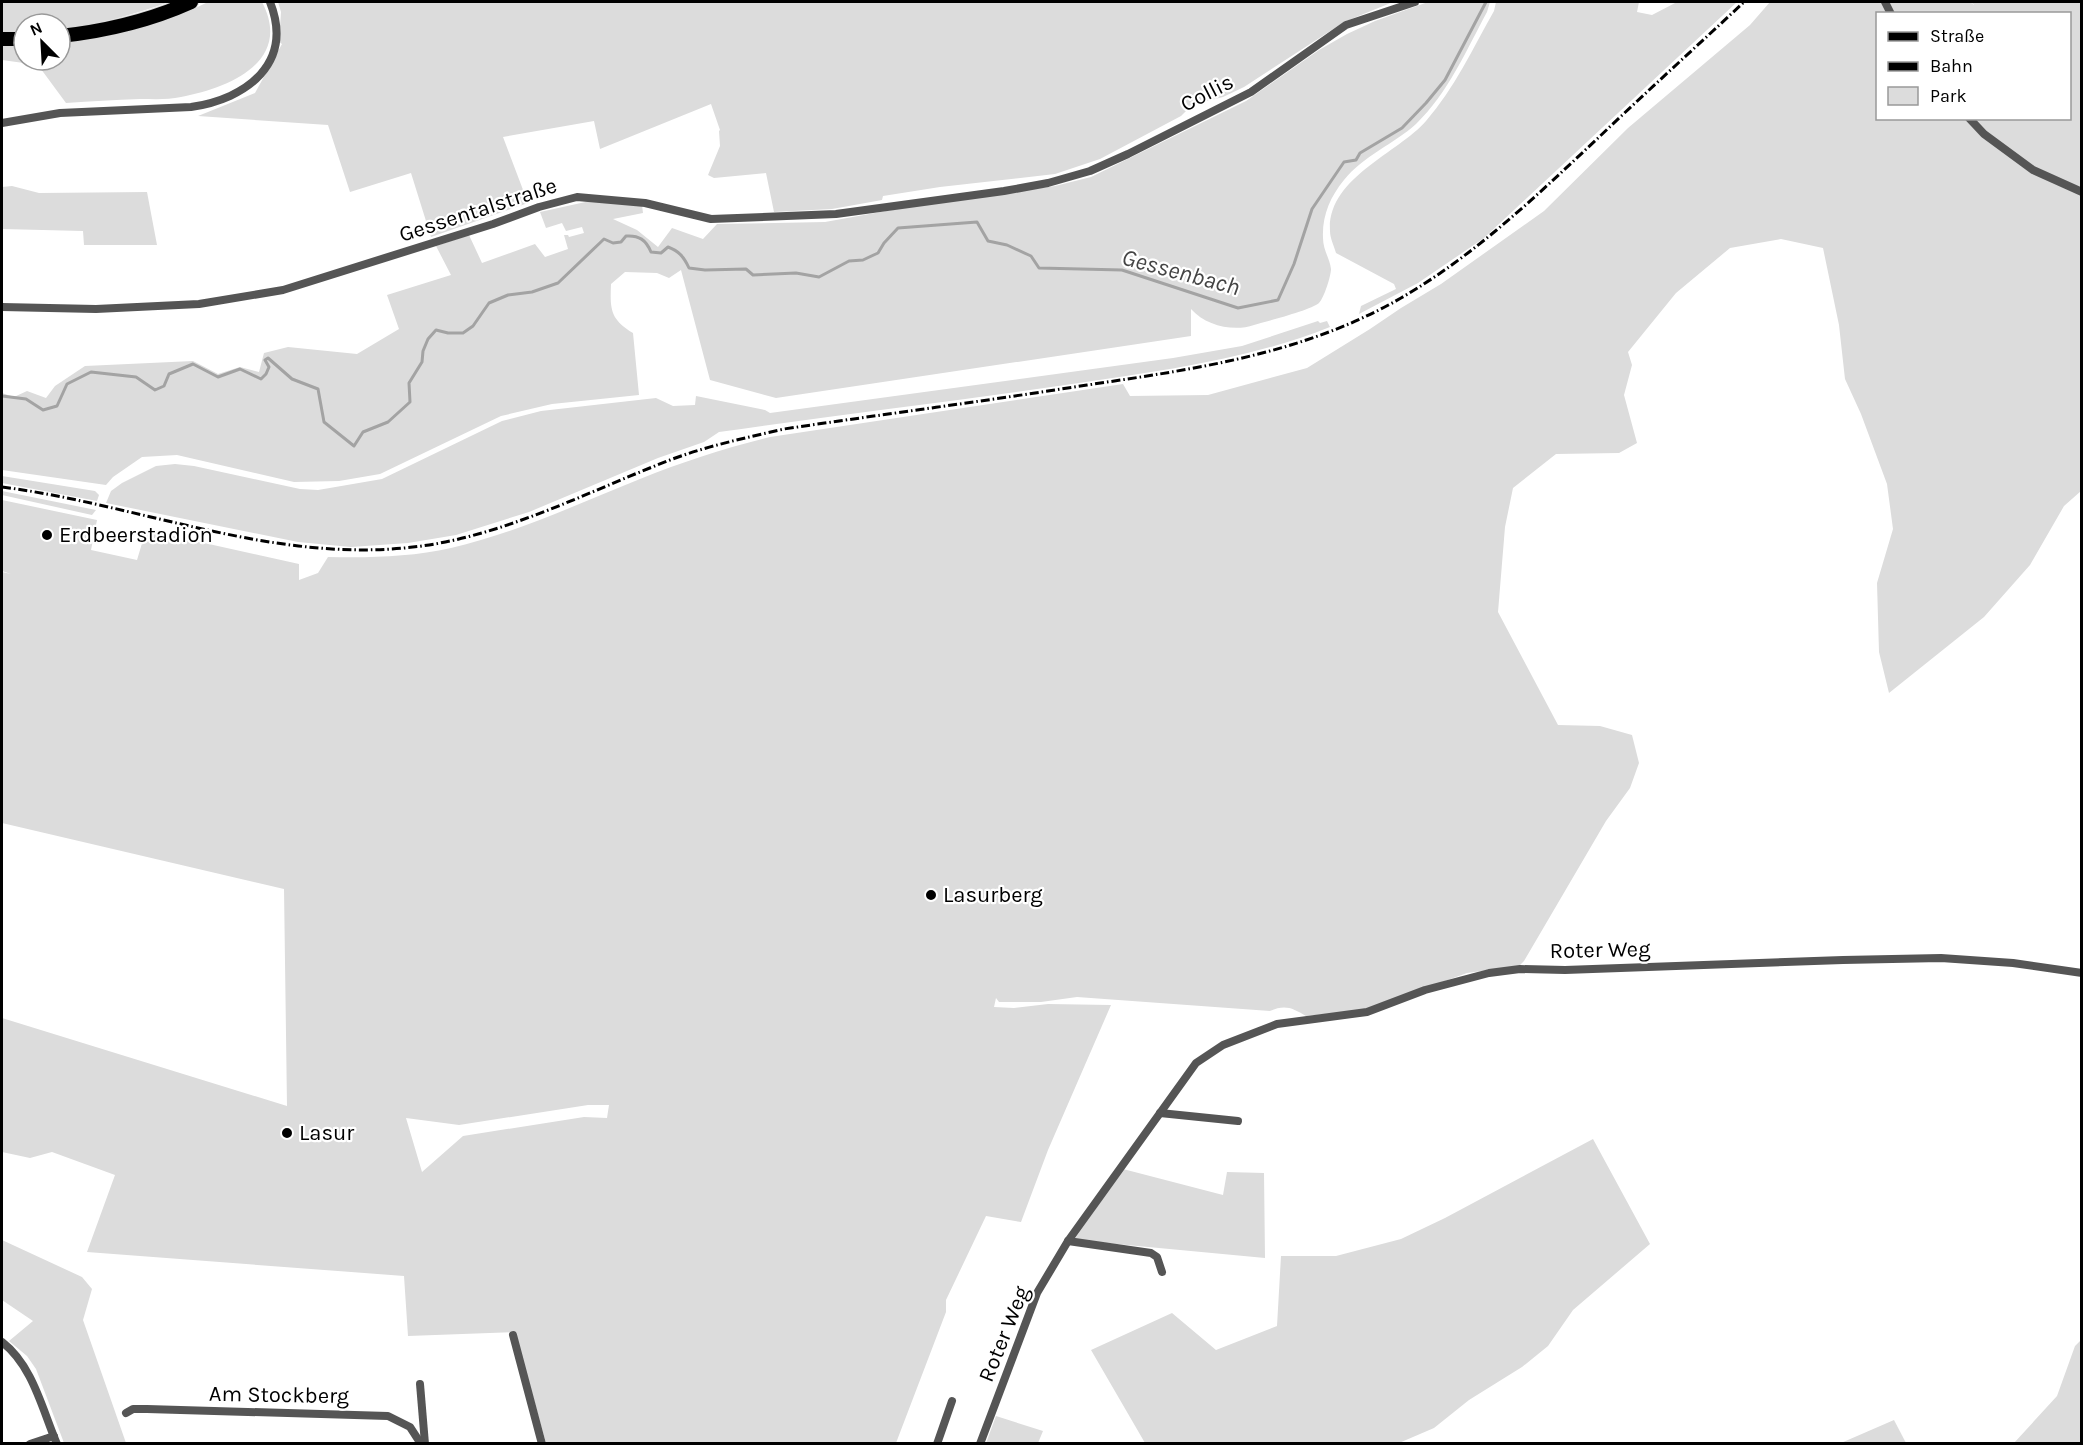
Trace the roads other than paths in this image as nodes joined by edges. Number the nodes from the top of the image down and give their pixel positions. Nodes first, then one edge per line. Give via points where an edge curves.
1 (191, 2) edge
2 (270, 2) edge
3 (1415, 2) edge
4 (72, 35) edge
5 (1971, 120) edge
6 (2, 123) edge
7 (1004, 191) joint
8 (2082, 192) edge
9 (2, 308) edge
10 (2082, 973) edge
11 (1160, 1113) junction
12 (1238, 1121) dead end
13 (1068, 1241) junction
14 (1162, 1272) dead end
15 (513, 1335) dead end
16 (2, 1342) edge
17 (420, 1384) dead end
18 (952, 1401) dead end
19 (126, 1413) dead end
20 (55, 1440) edge
21 (30, 1443) edge
22 (423, 1443) edge
23 (543, 1443) edge
24 (937, 1443) edge
25 (980, 1443) edge

1 - 4 main road via 122,26
2 - 6 street via 277,33 269,63 261,75 212,104 60,113
3 - 7 street, Collis via 1346,25 1251,92 1128,154 1090,171
5 - 8 street via 2033,170
7 - 9 street, Gessentalstraße via 836,214 711,219 645,203 577,197 283,291 199,304
10 - 11 street, Roter Weg via 1941,958 1489,973 1425,990 1367,1012 1278,1024 1223,1045 1196,1063
11 - 12 street
11 - 13 street, Roter Weg
13 - 14 street via 1150,1253 1157,1257
13 - 25 street, Roter Weg via 1037,1293
15 - 23 street
16 - 20 street via 28,1372
17 - 22 street, Am Stockberg
18 - 24 street, Roter Weg
19 - 22 street, Am Stockberg via 147,1409 388,1416 410,1427
20 - 21 street

